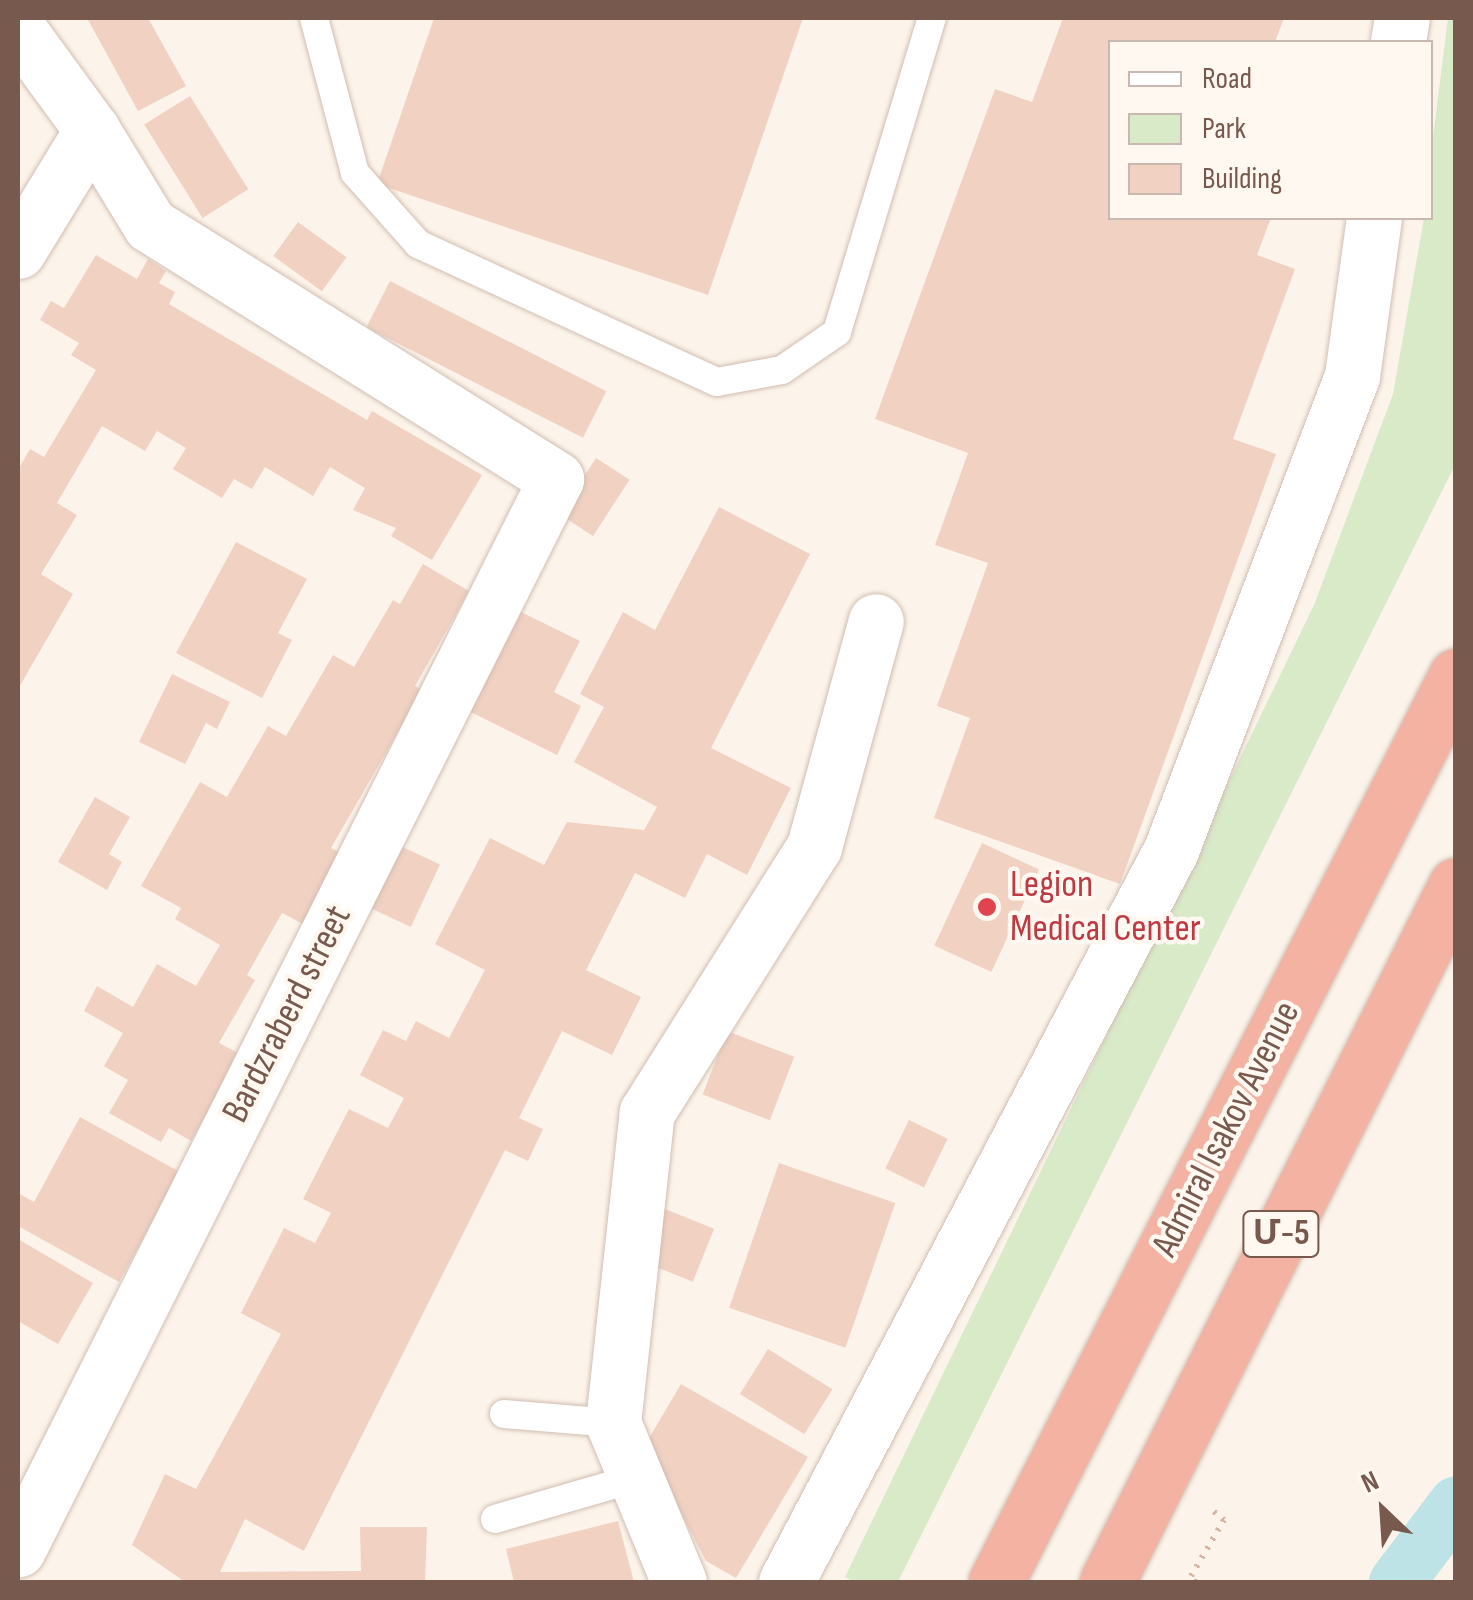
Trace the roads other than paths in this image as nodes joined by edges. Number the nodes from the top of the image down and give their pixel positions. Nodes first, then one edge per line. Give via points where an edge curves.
1 (314, 18) edge
2 (932, 18) edge
3 (18, 29) edge
4 (92, 130) junction
5 (1374, 220) edge
6 (18, 251) edge
7 (876, 621) dead end
8 (1456, 676) edge
9 (1456, 885) edge
10 (504, 1414) dead end
11 (613, 1423) junction
12 (636, 1478) junction
13 (495, 1519) dead end
14 (18, 1550) edge
15 (1007, 1579) edge
16 (679, 1582) edge
17 (786, 1582) edge
18 (1106, 1582) edge

1 - 2 lane via 355,173 418,244 717,382 782,370 837,332
3 - 4 street
4 - 6 street
4 - 14 street, Bardzraberd street via 150,225 556,479
5 - 17 street via 1352,376 1172,850
7 - 11 street via 814,847 647,1112
8 - 15 highway, Admiral Isakov Avenue / Մ-5
9 - 18 highway, Մ-5
10 - 11 lane
11 - 12 street
12 - 13 lane
12 - 16 street

